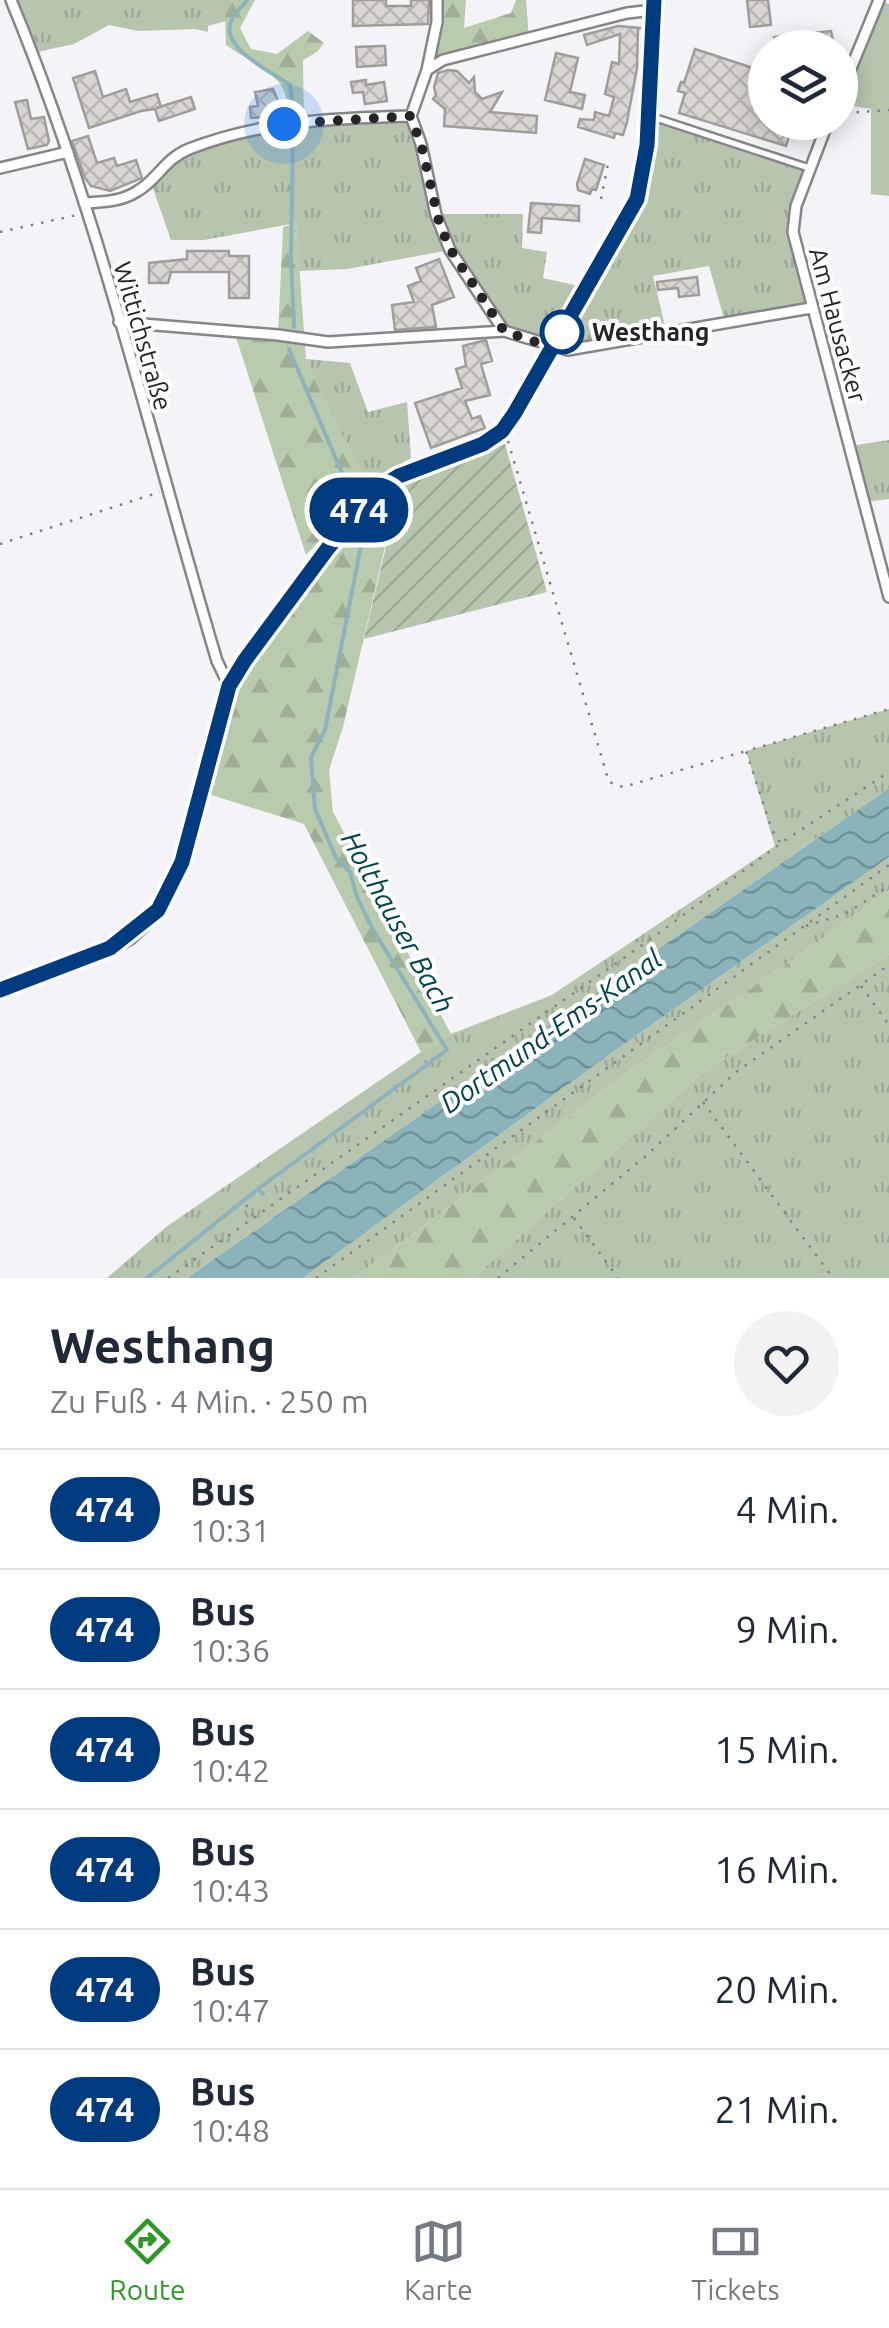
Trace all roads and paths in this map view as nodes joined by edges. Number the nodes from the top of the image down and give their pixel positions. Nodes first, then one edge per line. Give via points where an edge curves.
1 (12, 0) edge
2 (437, 0) edge
3 (879, 0) edge
4 (654, 5) edge
5 (858, 51) edge
6 (427, 70) junction
7 (889, 110) edge
8 (858, 113) edge
9 (648, 115) junction
10 (410, 116) junction
11 (821, 140) edge
12 (68, 152) junction
13 (609, 158) dead end
14 (0, 168) edge
15 (809, 168) junction
16 (601, 199) dead end
17 (85, 208) junction
18 (0, 232) edge
19 (811, 308) junction
20 (120, 322) junction
21 (504, 331) junction
22 (553, 348) junction
23 (502, 431) junction
24 (166, 490) junction
25 (0, 544) edge
26 (889, 598) edge
27 (229, 686) junction
28 (889, 709) edge
29 (746, 751) junction
30 (889, 772) edge
31 (781, 844) junction
32 (889, 866) edge
33 (889, 886) edge
34 (800, 928) junction
35 (889, 964) edge
36 (860, 985) junction
37 (0, 990) edge
38 (889, 1025) edge
39 (703, 1102) junction
40 (246, 1206) dead end
41 (254, 1216) junction
42 (573, 1216) junction
43 (168, 1278) edge
44 (316, 1278) edge
45 (498, 1278) edge
46 (618, 1278) edge
47 (832, 1278) edge

1 - 12 street, Wittichstraße
2 - 6 street
3 - 5 street
4 - 6 street via 443,60
4 - 9 street
6 - 10 street
7 - 8 path
9 - 15 lane
9 - 22 street via 637,199
10 - 17 street via 252,131 177,155 139,191
10 - 21 street via 440,226
11 - 15 street, Am Hausacker
12 - 14 street
12 - 17 street, Wittichstraße
13 - 16 path
15 - 19 street, Am Hausacker via 794,232
17 - 18 path
17 - 20 street, Wittichstraße
19 - 22 street
19 - 26 street, Am Hausacker
20 - 21 street via 328,342
20 - 24 street, Wittichstraße
21 - 22 street
22 - 23 street
23 - 27 street via 381,487 328,548
23 - 29 path via 609,782 623,786
24 - 25 path
24 - 27 street, Wittichstraße
27 - 37 street via 182,862 158,910 110,948
28 - 29 path
29 - 31 path
30 - 31 path
31 - 41 path
32 - 34 path
33 - 34 path via 845,914
34 - 44 path
35 - 36 path
36 - 38 path
36 - 39 path
39 - 42 path
39 - 47 path
40 - 41 path
41 - 43 path
42 - 45 path
42 - 46 path

